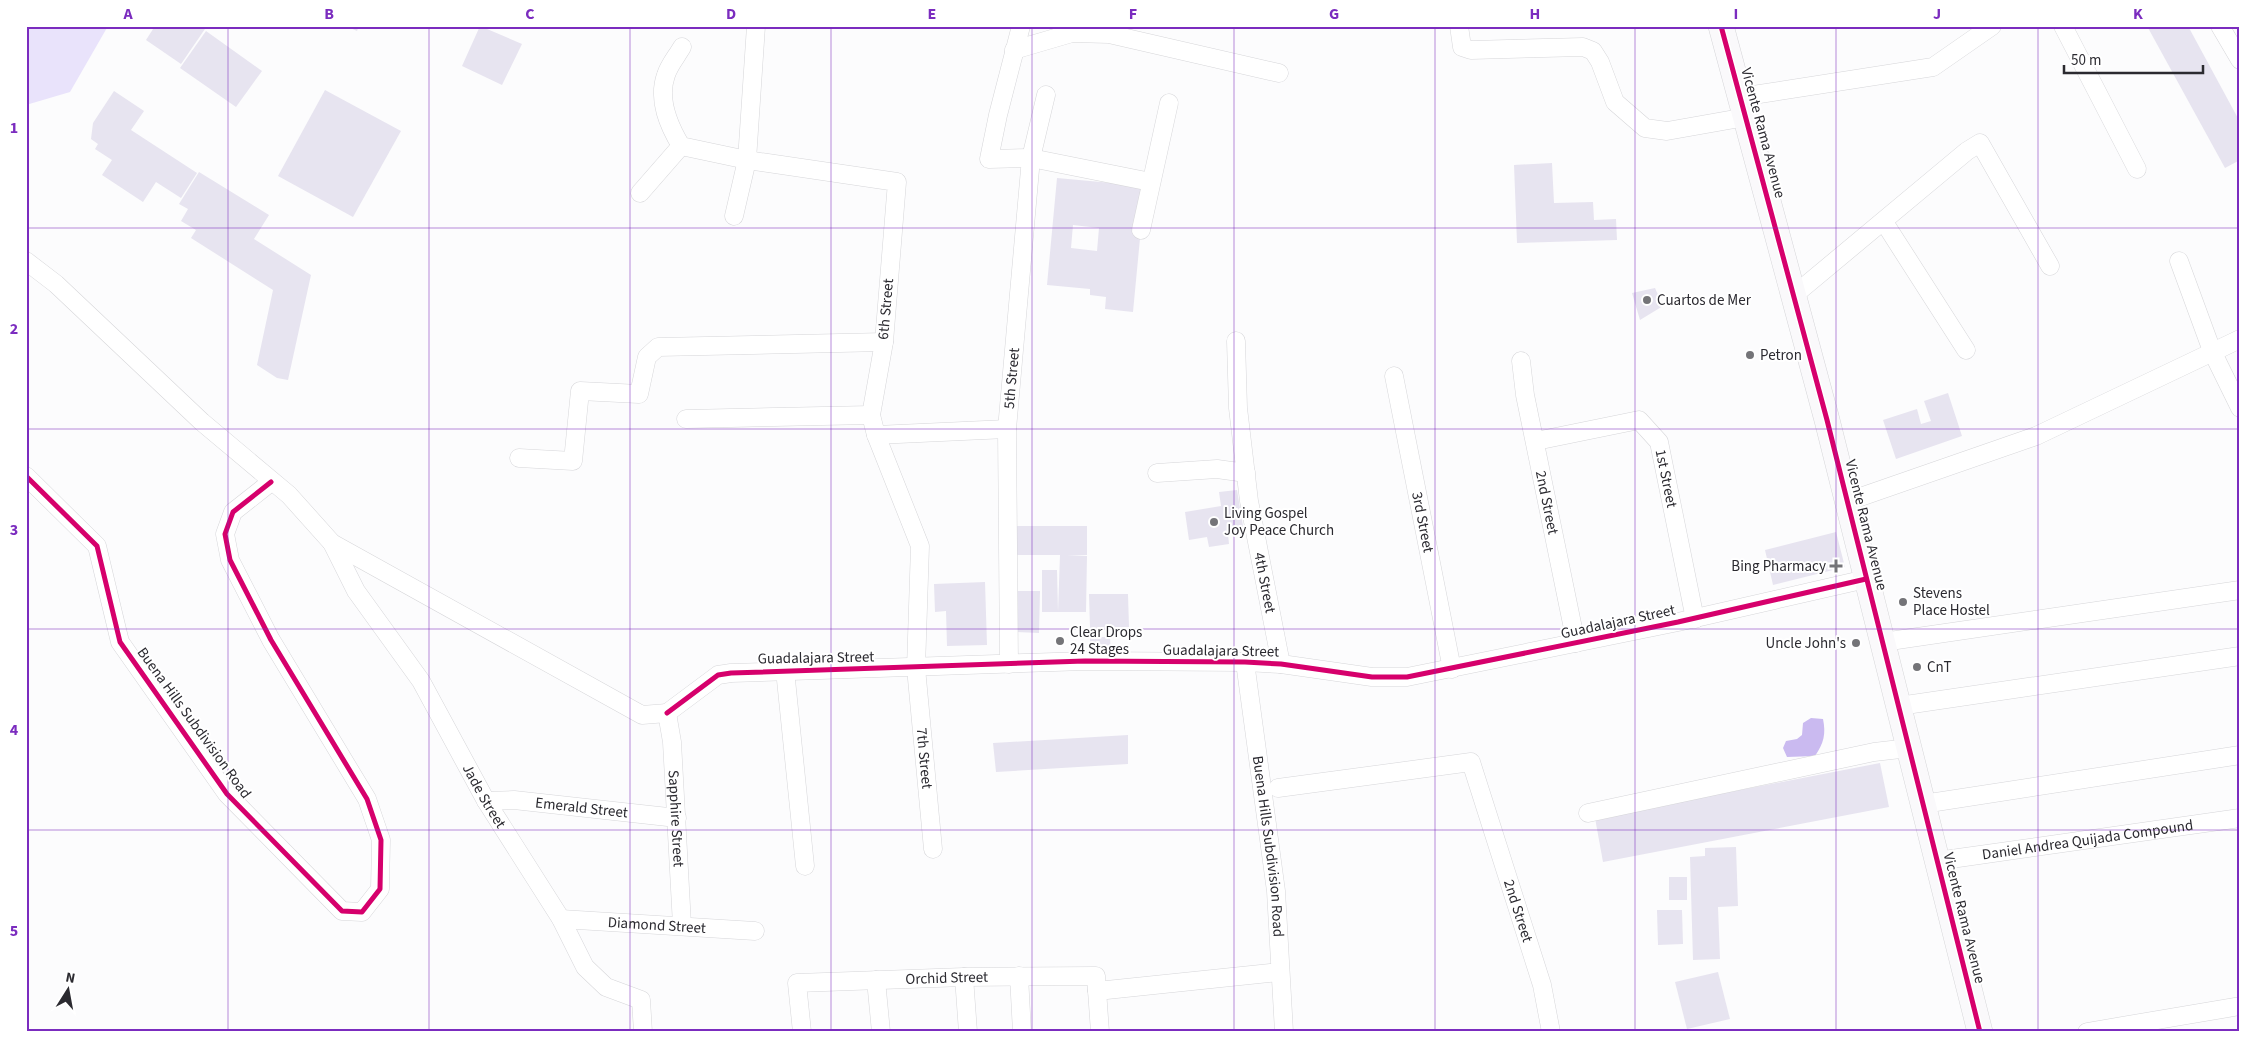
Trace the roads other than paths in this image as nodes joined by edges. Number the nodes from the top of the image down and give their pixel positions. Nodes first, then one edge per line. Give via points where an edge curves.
1 (756, 26) edge
2 (1021, 26) edge
3 (1459, 26) edge
4 (1721, 26) edge
5 (1992, 26) edge
6 (2063, 26) edge
7 (2220, 26) edge
8 (682, 47) dead end
9 (1014, 50) junction
10 (2240, 60) edge
11 (1279, 73) dead end
12 (1046, 95) dead end
13 (1169, 103) dead end
14 (1743, 107) junction
15 (681, 146) junction
16 (1031, 158) junction
17 (747, 160) junction
18 (2137, 169) dead end
19 (1151, 182) junction
20 (640, 193) dead end
21 (734, 216) dead end
22 (1884, 222) junction
23 (1141, 230) dead end
24 (26, 261) edge
25 (2179, 261) dead end
26 (2050, 266) dead end
27 (1793, 296) junction
28 (2240, 339) edge
29 (1236, 341) dead end
30 (884, 342) junction
31 (1966, 350) dead end
32 (2212, 351) junction
33 (1522, 361) dead end
34 (1394, 376) dead end
35 (2240, 408) edge
36 (870, 415) junction
37 (686, 419) dead end
38 (1007, 429) junction
39 (876, 435) junction
40 (1536, 441) junction
41 (519, 458) dead end
42 (1157, 473) dead end
43 (1246, 473) junction
44 (26, 476) edge
45 (271, 482) junction
46 (1846, 502) junction
47 (332, 543) junction
48 (1866, 579) junction
49 (2240, 590) edge
50 (1695, 619) junction
51 (1883, 642) junction
52 (1576, 643) junction
53 (2240, 656) edge
54 (1245, 662) junction
55 (1009, 664) junction
56 (1281, 664) junction
57 (916, 668) junction
58 (1452, 669) junction
59 (785, 670) junction
60 (1899, 706) junction
61 (667, 713) junction
62 (1909, 748) junction
63 (2240, 755) edge
64 (1278, 788) dead end
65 (486, 801) junction
66 (1923, 804) junction
67 (1588, 813) dead end
68 (677, 818) junction
69 (2240, 818) edge
70 (933, 849) dead end
71 (1936, 861) junction
72 (805, 866) dead end
73 (560, 919) junction
74 (682, 925) junction
75 (755, 931) dead end
76 (1280, 972) junction
77 (964, 976) junction
78 (1019, 976) junction
79 (876, 980) junction
80 (1096, 983) junction
81 (2240, 1006) edge
82 (643, 1032) edge
83 (802, 1032) edge
84 (880, 1032) edge
85 (968, 1032) edge
86 (1022, 1032) edge
87 (1100, 1032) edge
88 (1284, 1032) edge
89 (1551, 1032) edge
90 (1980, 1032) edge
91 (2087, 1032) edge

1 - 17 street
2 - 9 street
3 - 14 street via 1462,47 1471,50 1582,47 1593,51 1615,102 1645,128 1667,131
4 - 14 main road, Vicente Rama Avenue
5 - 14 street via 1933,67
6 - 18 street
7 - 10 street
8 - 15 street via 666,74 663,90 669,127
9 - 11 street via 1072,33 1109,34
9 - 16 street via 990,159
12 - 16 street, 5th Street
13 - 19 street
14 - 27 main road, Vicente Rama Avenue
15 - 17 street, 6th Street
15 - 20 street
16 - 19 street
16 - 38 street, 5th Street
17 - 21 street
17 - 30 street, 6th Street via 897,182
19 - 23 street
22 - 26 street via 1980,143
22 - 27 street
22 - 31 street
24 - 45 street via 56,284 202,422
25 - 32 street
27 - 46 main road, Vicente Rama Avenue
28 - 32 street
29 - 43 street, 4th Street via 1238,408
30 - 36 street, 6th Street
30 - 41 street via 658,347 647,358 639,394 580,391 573,462
32 - 35 street
32 - 46 street via 2036,436
33 - 40 street, 2nd Street via 1525,395
34 - 58 street, 3rd Street
36 - 37 street
36 - 39 street, 6th Street
38 - 39 street
38 - 55 street, 5th Street
39 - 57 street, 6th Street via 920,546
40 - 50 street, 1st Street via 1639,420 1659,442
40 - 52 street, 2nd Street
42 - 43 street via 1218,469
43 - 56 street, 4th Street
44 - 45 street, Buena Hills Subdivision Road via 97,546 120,642 227,794 342,911 362,912 380,890 381,840 367,799 271,640 230,560 225,534 234,512
45 - 47 street via 289,496
46 - 48 main road, Vicente Rama Avenue
47 - 61 street via 642,715
47 - 65 street, Jade Street via 356,591 421,681
48 - 50 street, Guadalajara Street
48 - 51 main road, Vicente Rama Avenue
49 - 51 street
50 - 52 street, Guadalajara Street
51 - 60 main road, Vicente Rama Avenue
52 - 58 street, Guadalajara Street
53 - 60 street
54 - 55 street, Guadalajara Street
54 - 56 street, Guadalajara Street
54 - 76 street, Buena Hills Subdivision Road via 1276,890
55 - 57 street, Guadalajara Street
56 - 58 street, Guadalajara Street via 1372,678 1408,677
57 - 59 street, Guadalajara Street
57 - 70 street, 7th Street
59 - 61 street, Guadalajara Street via 718,675
59 - 72 street
60 - 62 main road, Vicente Rama Avenue
61 - 68 street, Sapphire Street
62 - 66 main road, Vicente Rama Avenue
62 - 67 street via 1874,752
63 - 66 street
64 - 89 street, 2nd Street via 1471,762 1542,985
65 - 68 street, Emerald Street via 514,800
65 - 73 street, Jade Street
66 - 71 main road, Vicente Rama Avenue
68 - 74 street, Sapphire Street
69 - 71 street, Daniel Andrea Quijada Compound
71 - 90 main road, Vicente Rama Avenue
73 - 74 street, Diamond Street
73 - 82 street, Jade Street via 585,967 606,987 641,1000
74 - 75 street, Diamond Street
76 - 80 street, Orchid Street
76 - 88 street, Buena Hills Subdivision Road
77 - 78 street, Orchid Street
77 - 79 street, Orchid Street
77 - 85 street
78 - 80 street, Orchid Street
78 - 86 street
79 - 83 street, Orchid Street via 797,983
79 - 84 street
80 - 87 street
81 - 91 street

